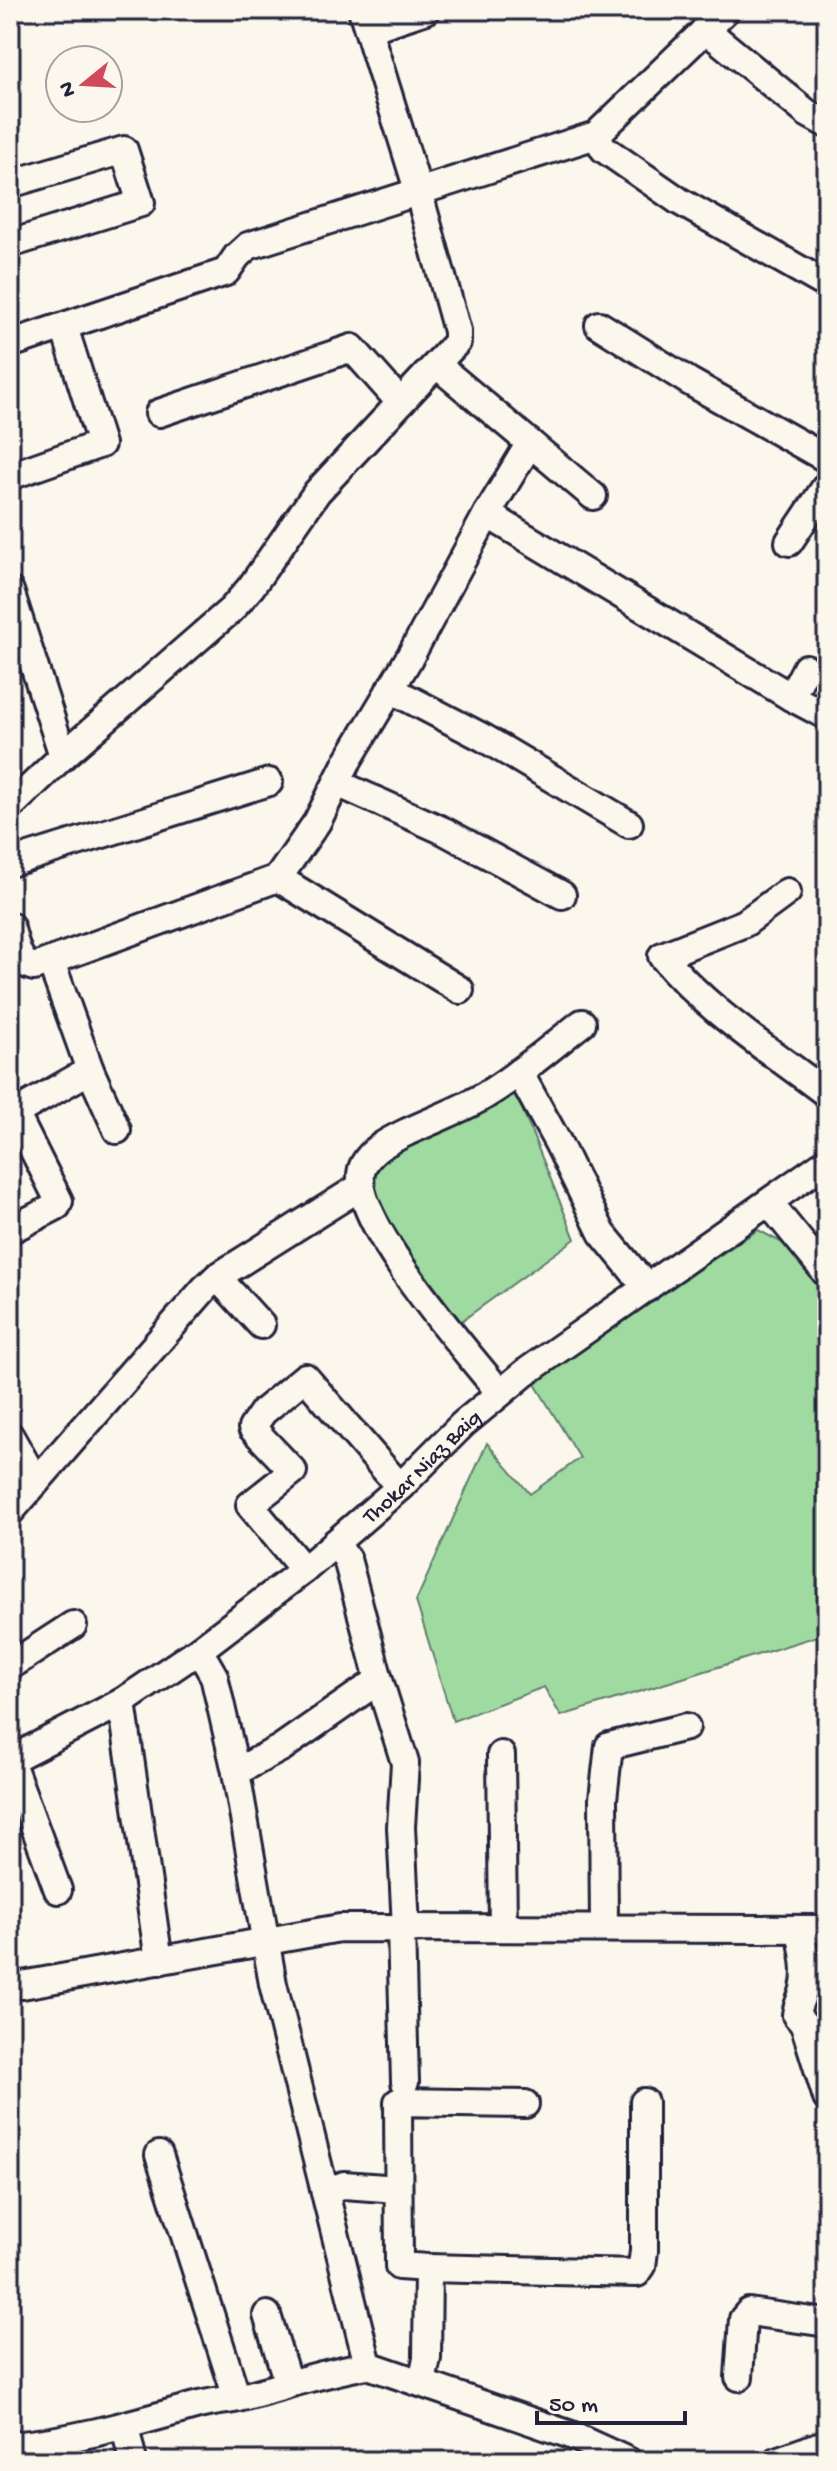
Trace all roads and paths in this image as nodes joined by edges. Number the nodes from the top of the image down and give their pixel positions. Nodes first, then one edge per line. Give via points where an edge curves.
1 (426, 10) edge
2 (726, 10) edge
3 (366, 20) edge
4 (705, 29) junction
5 (827, 124) edge
6 (596, 135) junction
7 (10, 184) edge
8 (418, 190) junction
9 (10, 244) edge
10 (827, 285) edge
11 (599, 325) dead end
12 (64, 327) junction
13 (10, 344) edge
14 (437, 365) junction
15 (400, 402) junction
16 (159, 413) dead end
17 (530, 443) junction
18 (827, 459) edge
19 (10, 476) edge
20 (827, 485) edge
21 (593, 496) dead end
22 (487, 514) junction
23 (789, 542) dead end
24 (10, 591) edge
25 (14, 617) edge
26 (806, 668) dead end
27 (390, 689) junction
28 (791, 697) junction
29 (827, 716) edge
30 (63, 756) junction
31 (269, 782) dead end
32 (337, 783) junction
33 (10, 807) edge
34 (629, 824) dead end
35 (10, 863) edge
36 (278, 878) junction
37 (787, 892) dead end
38 (562, 895) dead end
39 (10, 926) edge
40 (51, 962) junction
41 (460, 990) dead end
42 (582, 1023) dead end
43 (90, 1070) junction
44 (519, 1072) junction
45 (827, 1094) edge
46 (117, 1130) dead end
47 (827, 1161) edge
48 (360, 1187) junction
49 (769, 1203) junction
50 (10, 1230) edge
51 (827, 1274) edge
52 (217, 1277) junction
53 (647, 1288) junction
54 (261, 1325) dead end
55 (500, 1393) junction
56 (10, 1436) edge
57 (36, 1482) junction
58 (400, 1487) junction
59 (10, 1512) edge
60 (335, 1543) junction
61 (304, 1570) junction
62 (73, 1625) dead end
63 (199, 1650) junction
64 (10, 1666) edge
65 (379, 1680) junction
66 (122, 1702) junction
67 (686, 1727) dead end
68 (501, 1755) dead end
69 (10, 1760) edge
70 (236, 1772) junction
71 (58, 1890) dead end
72 (404, 1928) junction
73 (503, 1928) junction
74 (604, 1928) junction
75 (800, 1929) junction
76 (827, 1929) edge
77 (266, 1942) junction
78 (159, 1961) junction
79 (22, 1985) dead end
80 (405, 2082) dead end
81 (827, 2098) edge
82 (644, 2102) dead end
83 (525, 2104) dead end
84 (159, 2155) dead end
85 (398, 2189) junction
86 (326, 2192) junction
87 (428, 2268) junction
88 (267, 2315) dead end
89 (827, 2323) edge
90 (368, 2365) junction
91 (739, 2377) dead end
92 (422, 2382) junction
93 (288, 2383) junction
94 (237, 2398) junction
95 (125, 2427) junction
96 (827, 2443) edge
97 (10, 2446) edge
98 (133, 2461) edge
99 (628, 2461) edge
100 (776, 2461) edge

1 - 3 street
2 - 4 street
3 - 8 street
4 - 5 street
4 - 6 street
6 - 8 street
6 - 10 street via 604,149 679,201
7 - 9 street via 124,150 141,203
8 - 12 street via 248,246 226,272
8 - 14 street via 457,331 457,342
11 - 18 street
12 - 13 street
12 - 19 street via 101,444
14 - 15 street
14 - 17 street
15 - 16 street via 352,348
15 - 30 street via 317,492 232,609
17 - 21 street
17 - 22 street
20 - 23 street
22 - 27 street
22 - 28 street
24 - 25 street
25 - 30 street
26 - 28 street
27 - 32 street
27 - 34 street
28 - 29 street
30 - 33 street
31 - 35 street
32 - 36 street
32 - 38 street via 444,831
36 - 40 street
36 - 41 street
37 - 45 street via 745,923 662,956 719,1010
39 - 40 street via 22,961 34,967
40 - 43 street
42 - 44 street
43 - 46 street
43 - 50 street via 17,1112 59,1201
44 - 48 street via 484,1096 386,1142 362,1167
44 - 53 street via 602,1233
47 - 49 street, Thokar Niaz Baig
48 - 52 street
48 - 55 street via 402,1270
49 - 51 street
49 - 53 street, Thokar Niaz Baig
52 - 54 street
52 - 57 street
53 - 55 street, Thokar Niaz Baig
55 - 58 street, Thokar Niaz Baig
56 - 57 street
57 - 59 street
58 - 60 street, Thokar Niaz Baig
58 - 61 street via 305,1377 263,1412 252,1428 293,1471 250,1505
60 - 61 street, Thokar Niaz Baig
60 - 65 street via 347,1559
61 - 63 street, Thokar Niaz Baig
62 - 64 street
63 - 66 street, Thokar Niaz Baig
63 - 70 street via 214,1676
65 - 70 street via 281,1748
65 - 72 street via 405,1763
66 - 69 street, Thokar Niaz Baig
66 - 78 street
67 - 74 street via 609,1746 603,1799
68 - 73 street
69 - 71 street
70 - 77 street
72 - 73 street
72 - 77 street via 340,1928
72 - 80 street
73 - 74 street
74 - 75 street
75 - 76 street
75 - 81 street via 807,1970 796,2015 804,2024
77 - 78 street
77 - 86 street
78 - 79 street
82 - 87 street via 644,2251 637,2273
83 - 85 street via 398,2102
84 - 94 street
85 - 86 street via 344,2185
85 - 87 street via 399,2266
86 - 90 street
87 - 92 street
88 - 93 street
89 - 91 street via 749,2312 743,2319
90 - 92 street
90 - 93 street
92 - 99 street
93 - 94 street
94 - 95 street
95 - 97 street
95 - 98 street
96 - 100 street

